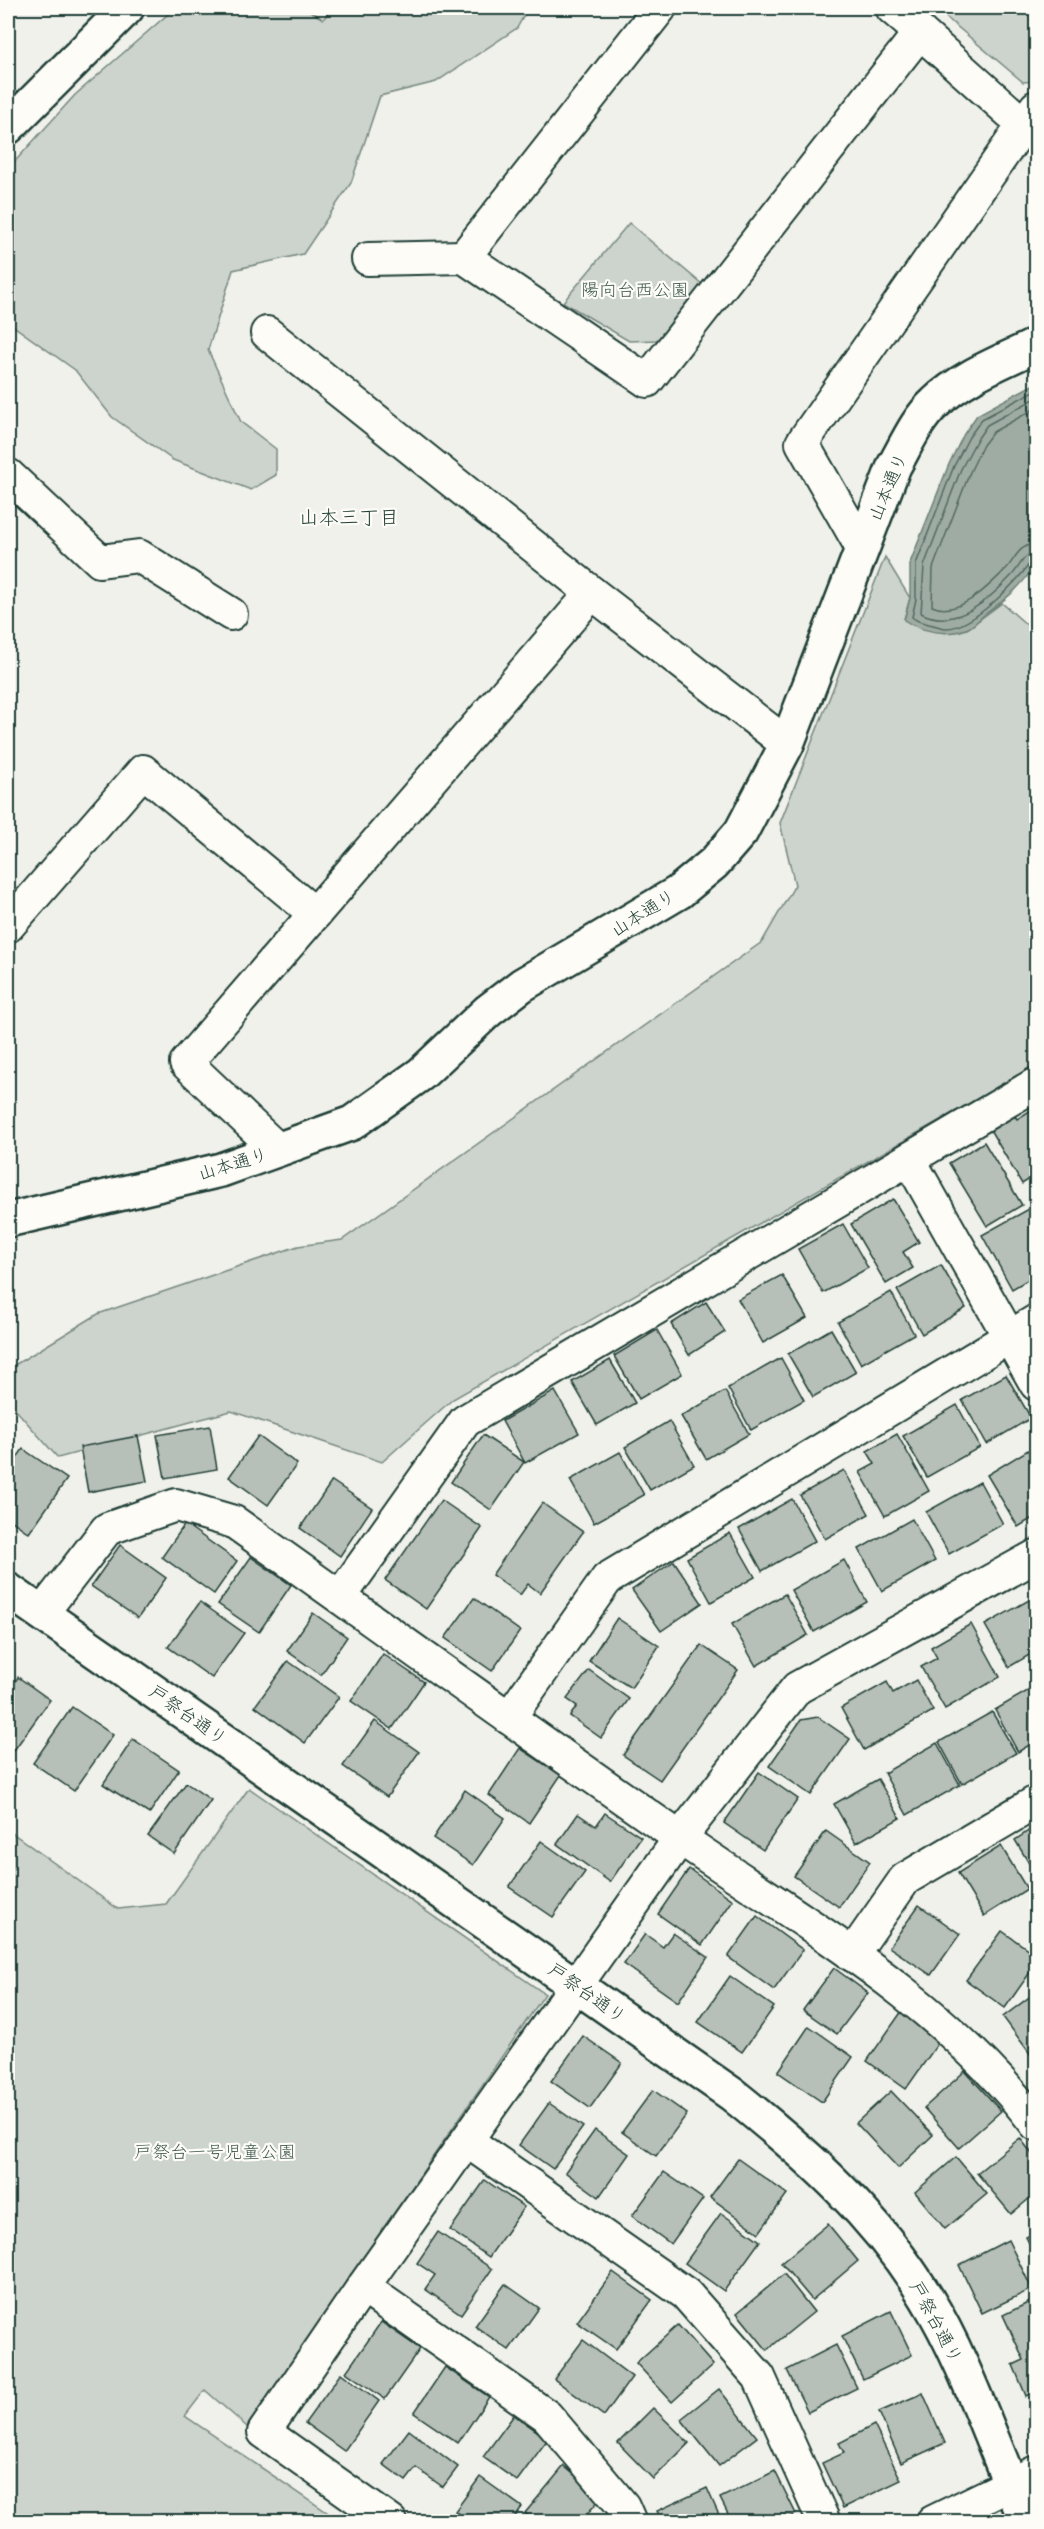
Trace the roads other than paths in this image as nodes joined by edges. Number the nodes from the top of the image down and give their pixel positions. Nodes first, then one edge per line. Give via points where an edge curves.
1 (127, 8) edge
2 (660, 8) edge
3 (892, 8) edge
4 (920, 32) junction
5 (1030, 116) edge
6 (8, 127) edge
7 (464, 257) junction
8 (368, 259) dead end
9 (267, 333) dead end
10 (1036, 345) edge
11 (8, 475) edge
12 (862, 548) junction
13 (592, 594) junction
14 (231, 614) dead end
15 (787, 744) junction
16 (315, 914) junction
17 (8, 926) edge
18 (1036, 1084) edge
19 (278, 1150) junction
20 (909, 1159) junction
21 (8, 1220) edge
22 (1036, 1321) edge
23 (1010, 1337) junction
24 (1036, 1384) edge
25 (1036, 1556) edge
26 (8, 1590) edge
27 (340, 1597) junction
28 (42, 1613) junction
29 (509, 1718) junction
30 (1036, 1802) edge
31 (680, 1838) junction
32 (852, 1955) junction
33 (576, 1986) junction
34 (1036, 2124) edge
35 (466, 2141) junction
36 (363, 2287) junction
37 (1023, 2478) edge
38 (391, 2522) edge
39 (630, 2522) edge
40 (824, 2522) edge
41 (933, 2522) edge
42 (1026, 2522) edge

1 - 6 street
2 - 7 street
3 - 4 street
4 - 5 street
4 - 7 street via 647,381
5 - 12 street via 802,443
7 - 8 street
9 - 13 street
10 - 12 street, 山本通り via 958,384 933,404 894,466
11 - 14 street via 100,561 139,556
12 - 15 street, 山本通り
13 - 15 street
13 - 16 street
15 - 19 street, 山本通り via 741,832 714,863 679,892 522,985 421,1074 352,1123
16 - 17 street via 143,771
16 - 19 street via 186,1063
18 - 20 street
19 - 21 street, 山本通り via 221,1170
20 - 23 street
20 - 27 street via 465,1421
22 - 23 street
23 - 24 street
23 - 29 street via 607,1580
25 - 31 street via 797,1688
26 - 28 street, 戸祭台通り
27 - 28 street via 234,1522 176,1505 107,1529
27 - 29 street
28 - 33 street, 戸祭台通り
29 - 31 street
30 - 32 street via 905,1879
31 - 32 street
31 - 33 street
32 - 34 street via 939,2019 1016,2097
33 - 35 street
33 - 37 street, 戸祭台通り via 733,2095 843,2190 900,2258 927,2298
35 - 36 street
35 - 40 street via 686,2294 759,2377
36 - 38 street via 264,2432
36 - 39 street via 547,2416 623,2506
37 - 41 street
37 - 42 street, 戸祭台通り

